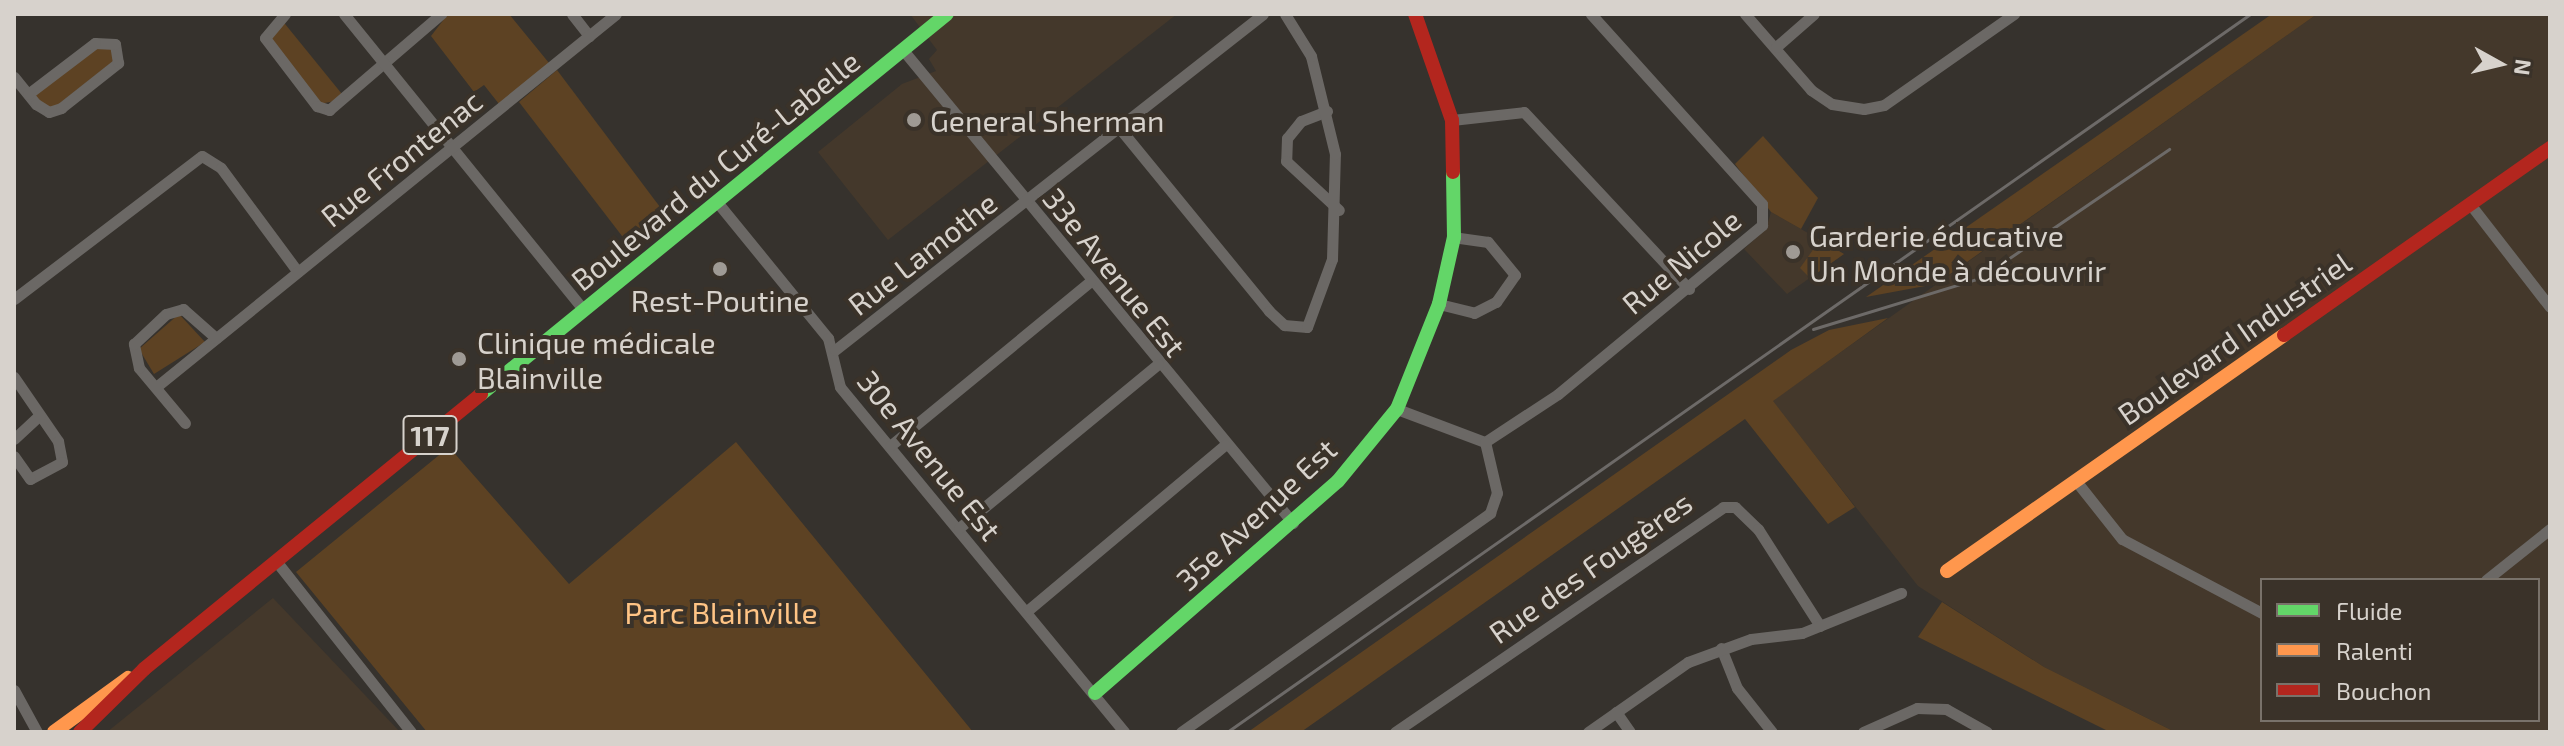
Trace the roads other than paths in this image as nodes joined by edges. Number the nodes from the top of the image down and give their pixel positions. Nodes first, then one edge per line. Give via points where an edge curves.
1 (285, 14) edge
2 (344, 14) edge
3 (441, 14) edge
4 (572, 14) edge
5 (616, 14) edge
6 (947, 14) edge
7 (1263, 14) edge
8 (1285, 14) edge
9 (1415, 14) edge
10 (1591, 14) edge
11 (1745, 14) edge
12 (1814, 14) edge
13 (2014, 14) edge
14 (589, 36) junction
15 (1776, 47) junction
16 (903, 50) junction
17 (386, 67) junction
18 (14, 77) edge
19 (28, 94) junction
20 (1327, 111) junction
21 (1452, 120) junction
22 (1121, 130) junction
23 (451, 148) junction
24 (2550, 148) edge
25 (717, 202) junction
26 (1028, 202) junction
27 (2470, 204) junction
28 (1339, 210) junction
29 (1454, 237) junction
30 (298, 272) junction
31 (1090, 282) junction
32 (1689, 289) junction
33 (14, 299) edge
34 (1439, 304) junction
35 (2550, 307) edge
36 (584, 310) junction
37 (216, 338) junction
38 (835, 350) junction
39 (1158, 364) junction
40 (14, 377) edge
41 (156, 387) junction
42 (1397, 409) junction
43 (40, 415) junction
44 (185, 423) dead end
45 (14, 439) edge
46 (1485, 442) junction
47 (1225, 445) junction
48 (890, 446) junction
49 (14, 456) edge
50 (2076, 481) junction
51 (1293, 523) junction
52 (959, 528) junction
53 (2550, 529) edge
54 (276, 561) junction
55 (1947, 571) dead end
56 (2489, 578) edge
57 (1901, 593) dead end
58 (1027, 611) junction
59 (2260, 612) edge
60 (1820, 626) junction
61 (1721, 648) junction
62 (144, 669) junction
63 (14, 690) edge
64 (1095, 693) junction
65 (1616, 712) junction
66 (37, 732) edge
67 (54, 732) edge
68 (80, 732) edge
69 (411, 732) edge
70 (1124, 732) edge
71 (1181, 732) edge
72 (1395, 732) edge
73 (1588, 732) edge
74 (1630, 732) edge
75 (1772, 732) edge
76 (1863, 732) edge
77 (1987, 732) edge

1 - 17 street via 265,38 317,106 343,104
2 - 17 street
3 - 17 street
4 - 14 street
5 - 14 street, Rue Frontenac
6 - 16 street, Boulevard du Curé-Labelle / 117
7 - 22 street, Rue Lamothe
8 - 20 street via 1311,56
9 - 21 street, 35e Avenue Est
10 - 32 street, Rue Nicole via 1762,204 1762,225
11 - 15 street
12 - 15 street
13 - 15 street via 1875,108 1832,104
14 - 23 street, Rue Frontenac
16 - 25 street, Boulevard du Curé-Labelle / 117
16 - 26 street, 33e Avenue Est
17 - 23 street
18 - 19 street
19 - 19 street via 49,112 61,108 118,63 115,44 95,43
20 - 28 street
20 - 28 street via 1301,121 1287,138 1286,161
21 - 29 street, 35e Avenue Est
21 - 32 street via 1524,112
22 - 26 street, Rue Lamothe
22 - 28 street via 1269,311 1297,330 1307,327 1316,305
23 - 30 street, Rue Frontenac
23 - 36 street
24 - 27 street, Boulevard Industriel
25 - 36 street, Boulevard du Curé-Labelle / 117
25 - 38 street, 30e Avenue Est
26 - 31 street, 33e Avenue Est
26 - 38 street, Rue Lamothe
27 - 35 street
27 - 50 street, Boulevard Industriel
29 - 34 street, 35e Avenue Est
29 - 34 street via 1488,242 1515,275 1496,302 1474,313
30 - 33 street via 221,168 202,156
30 - 37 street, Rue Frontenac
31 - 39 street, 33e Avenue Est
31 - 48 street
32 - 46 street, Rue Nicole
34 - 42 street, 35e Avenue Est
36 - 54 street, Boulevard du Curé-Labelle / 117
37 - 41 street, Rue Frontenac
37 - 41 street via 183,309 166,314 134,344 139,368
38 - 48 street, 30e Avenue Est via 840,387
39 - 47 street, 33e Avenue Est
39 - 52 street
40 - 43 street
41 - 44 street
42 - 46 street
42 - 51 street, 35e Avenue Est
43 - 45 street
43 - 49 street via 62,462 30,479
46 - 71 street via 1497,493 1490,513
47 - 51 street, 33e Avenue Est
47 - 58 street
48 - 52 street, 30e Avenue Est
50 - 55 street, Boulevard Industriel
50 - 59 street via 2122,539
51 - 64 street, 35e Avenue Est
52 - 58 street, 30e Avenue Est
53 - 56 street
54 - 62 street, Boulevard du Curé-Labelle / 117
54 - 69 street
57 - 60 street
58 - 64 street, 30e Avenue Est
60 - 61 street
60 - 72 street, Rue des Fougères via 1758,529 1735,507 1723,507
61 - 65 street
61 - 75 street via 1737,688
62 - 67 street, Boulevard du Curé-Labelle / 117
62 - 68 street, Boulevard du Curé-Labelle / 117
63 - 66 street
64 - 70 street, 30e Avenue Est
65 - 73 street
65 - 74 street
76 - 77 street via 1917,708 1946,709

